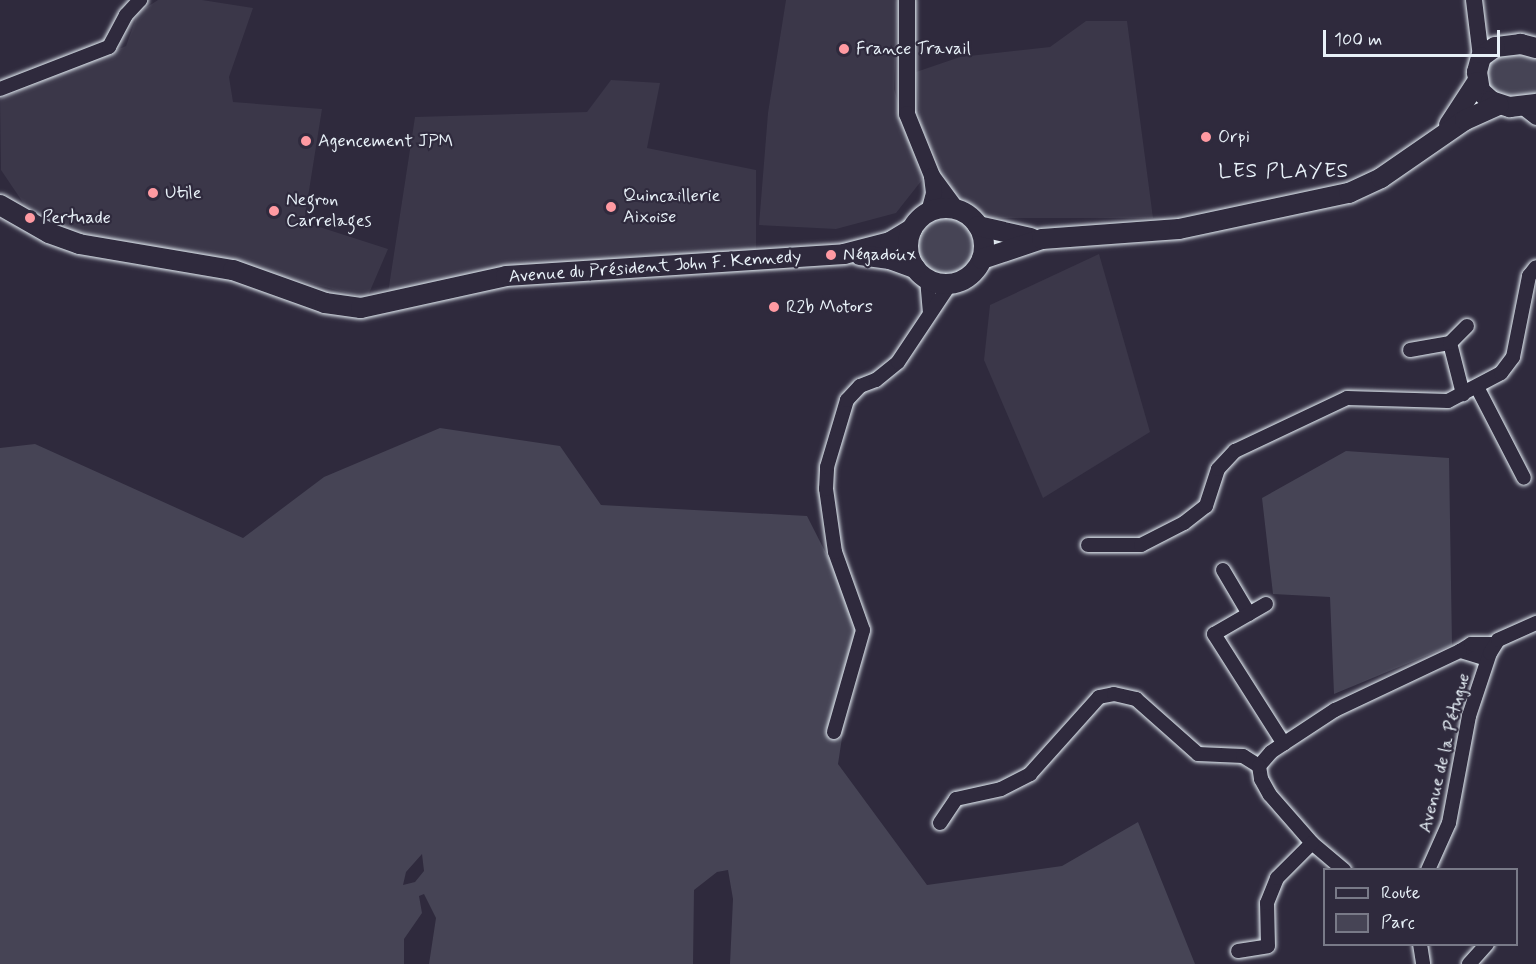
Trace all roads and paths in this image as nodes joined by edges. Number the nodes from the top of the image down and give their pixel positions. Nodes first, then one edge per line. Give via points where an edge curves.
1 (140, 0) edge
2 (907, 0) edge
3 (1474, 0) edge
4 (1478, 20) junction
5 (1505, 45) junction
6 (1535, 47) edge
7 (1481, 57) junction
8 (1477, 82) junction
9 (0, 89) edge
10 (1499, 105) junction
11 (1531, 110) edge
12 (1438, 137) junction
13 (932, 176) junction
14 (0, 189) edge
15 (0, 205) edge
16 (957, 210) junction
17 (929, 212) junction
18 (978, 226) junction
19 (912, 229) junction
20 (49, 233) junction
21 (1042, 239) junction
22 (844, 254) junction
23 (982, 259) junction
24 (1536, 267) edge
25 (921, 274) junction
26 (950, 284) junction
27 (930, 314) junction
28 (1467, 326) dead end
29 (1450, 343) junction
30 (1410, 350) dead end
31 (1477, 387) junction
32 (1463, 394) junction
33 (1524, 478) dead end
34 (1088, 544) dead end
35 (1223, 570) dead end
36 (1266, 604) dead end
37 (1249, 614) junction
38 (1536, 623) edge
39 (1494, 644) junction
40 (1461, 651) junction
41 (1487, 658) junction
42 (834, 732) dead end
43 (1284, 744) junction
44 (1259, 766) junction
45 (940, 823) dead end
46 (1311, 843) junction
47 (1342, 868) edge
48 (1429, 868) edge
49 (1420, 946) edge
50 (1486, 946) edge
51 (1238, 951) dead end
52 (1423, 964) edge
53 (1469, 964) edge

1 - 9 street via 126,15 109,47
2 - 13 street via 907,114
3 - 4 street
4 - 5 street
4 - 7 street
5 - 6 main road
5 - 7 main road
7 - 8 main road
8 - 10 main road via 1485,96
8 - 12 main road via 1464,106
10 - 11 main road
10 - 12 main road
12 - 21 main road via 1381,178 1349,193 1307,205 1179,229
13 - 16 street
13 - 17 street via 934,193
14 - 20 main road, Avenue du Président John F. Kennedy
15 - 20 main road, Avenue du Président John F. Kennedy
16 - 17 main road
16 - 18 main road
17 - 19 main road
18 - 21 main road via 997,233
18 - 23 main road via 984,242
19 - 22 main road, Avenue du Président John F. Kennedy via 890,242
19 - 25 main road via 909,253
20 - 22 main road, Avenue du Président John F. Kennedy via 99,249 233,270 325,303 361,308 522,274
21 - 23 main road
22 - 25 main road, Avenue du Président John F. Kennedy via 890,259
23 - 26 main road via 971,275
24 - 31 street via 1529,276 1514,357 1501,373
25 - 26 main road
25 - 27 street
26 - 27 street
27 - 42 street via 898,362 876,380 860,386 847,400 827,467 826,489 835,552 863,630
28 - 29 street
29 - 30 street
29 - 32 street
31 - 32 street
31 - 33 street
32 - 34 street via 1438,403 1347,398 1235,451 1218,469 1206,506 1184,523 1141,545
35 - 37 street
36 - 37 street
37 - 43 street via 1215,634
38 - 39 street
39 - 40 street via 1472,644
39 - 41 street, Avenue de la Pétugue
40 - 41 street
40 - 43 street via 1335,710
41 - 48 street, Avenue de la Pétugue via 1469,716 1449,823
43 - 44 street
44 - 45 street via 1243,756 1198,754 1136,699 1114,694 1099,697 1030,774 1001,789 956,799
44 - 46 street via 1270,795
46 - 47 street
46 - 51 street via 1274,886 1267,903 1269,946
49 - 52 street
50 - 53 street

